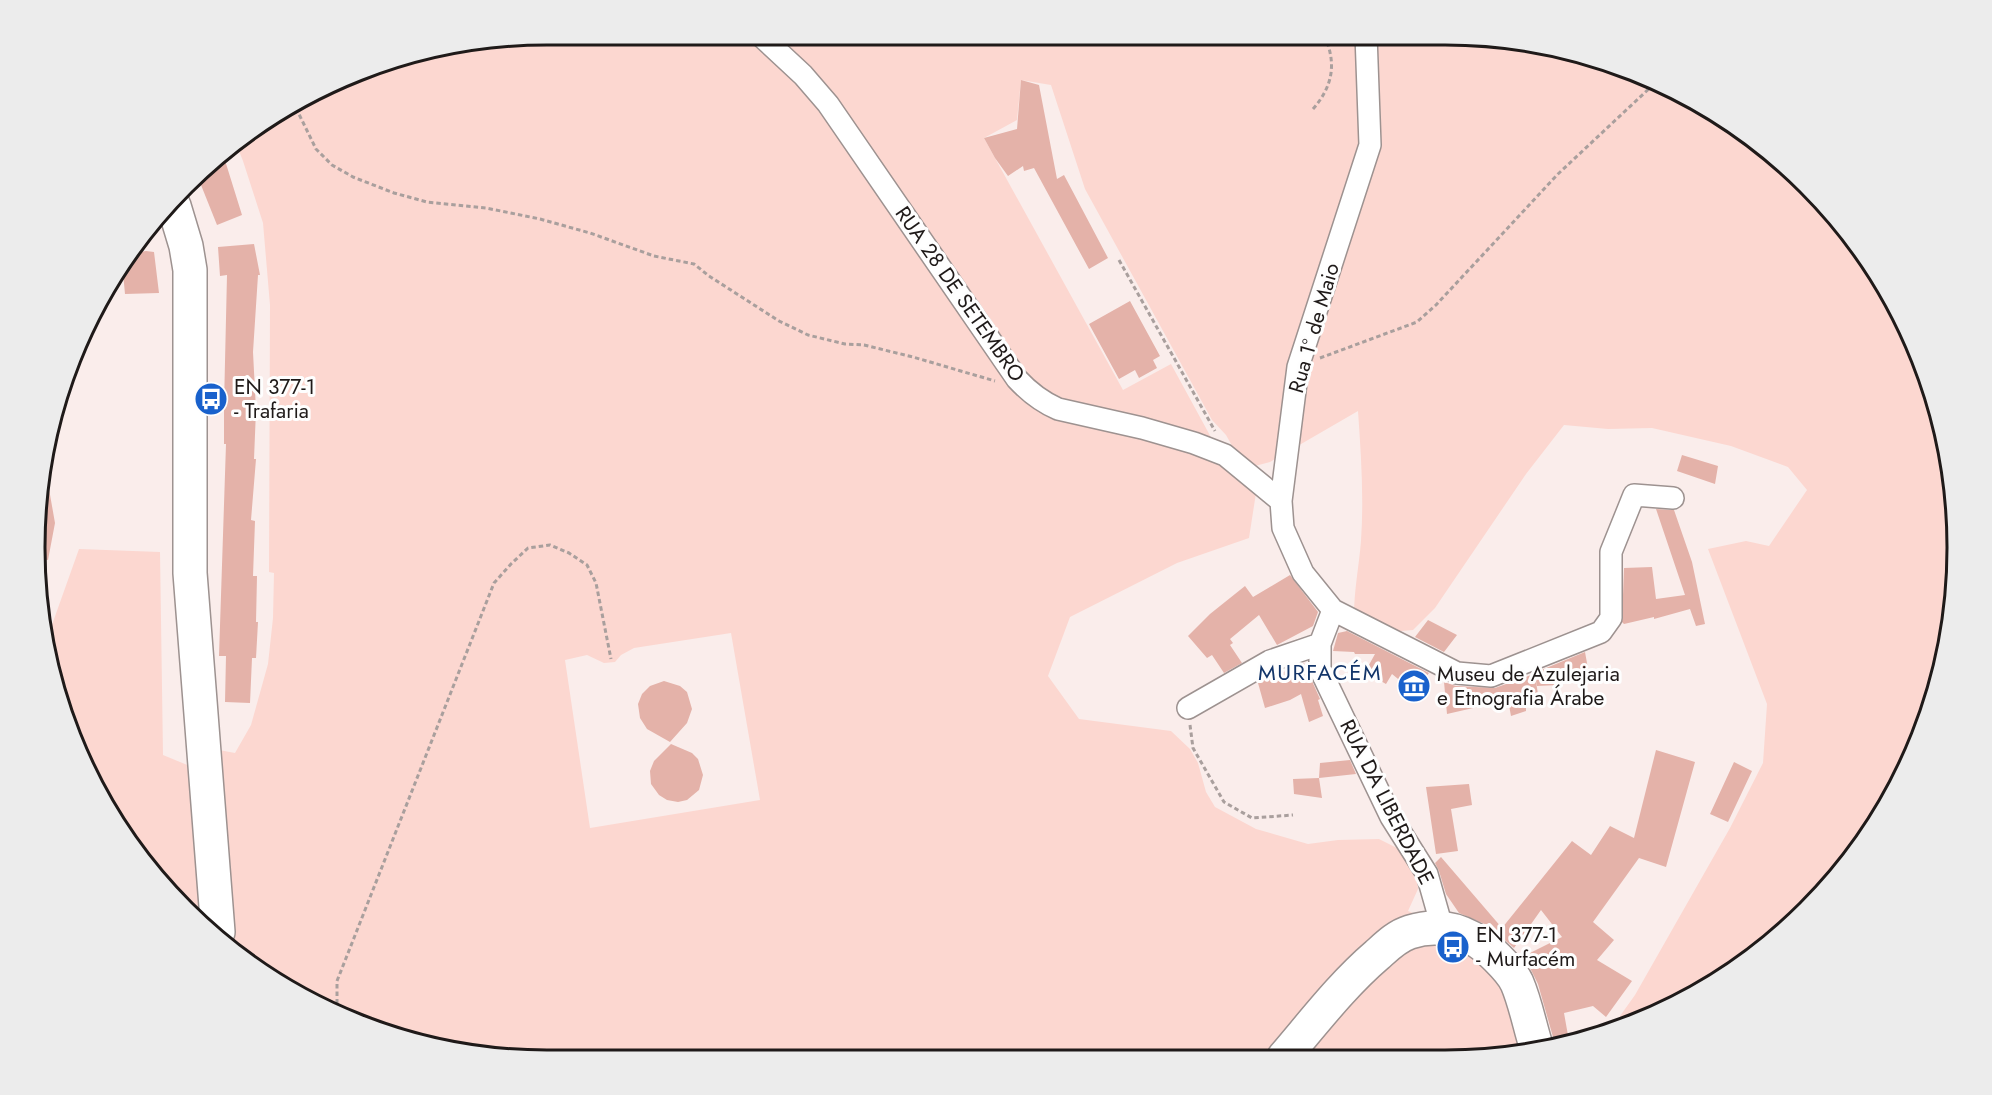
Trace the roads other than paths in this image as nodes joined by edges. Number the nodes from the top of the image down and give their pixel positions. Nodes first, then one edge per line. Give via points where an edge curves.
1 (771, 45) edge
2 (1366, 45) edge
3 (175, 210) edge
4 (1673, 498) dead end
5 (1281, 501) junction
6 (1333, 610) junction
7 (1320, 644) junction
8 (1188, 708) road end
9 (218, 926) edge
10 (1442, 927) junction
11 (1535, 1042) edge
12 (1290, 1050) edge

1 - 5 street, RUA 28 DE SETEMBRO via 828,104 1026,389 1058,409 1194,442 1226,455
2 - 5 street, Rua 1º de Maio via 1370,145 1298,367
3 - 9 main road via 186,246 190,279 190,573
4 - 6 street via 1634,495 1611,552 1611,618 1601,632 1491,676 1457,673
5 - 6 street, Rua 1º de Maio via 1283,528 1303,573
6 - 7 street
7 - 8 street via 1270,662
7 - 10 street, RUA DA LIBERDADE via 1320,669 1391,817 1427,874
10 - 11 main road via 1478,941 1491,951 1516,982
10 - 12 main road via 1421,929 1396,939 1355,973

